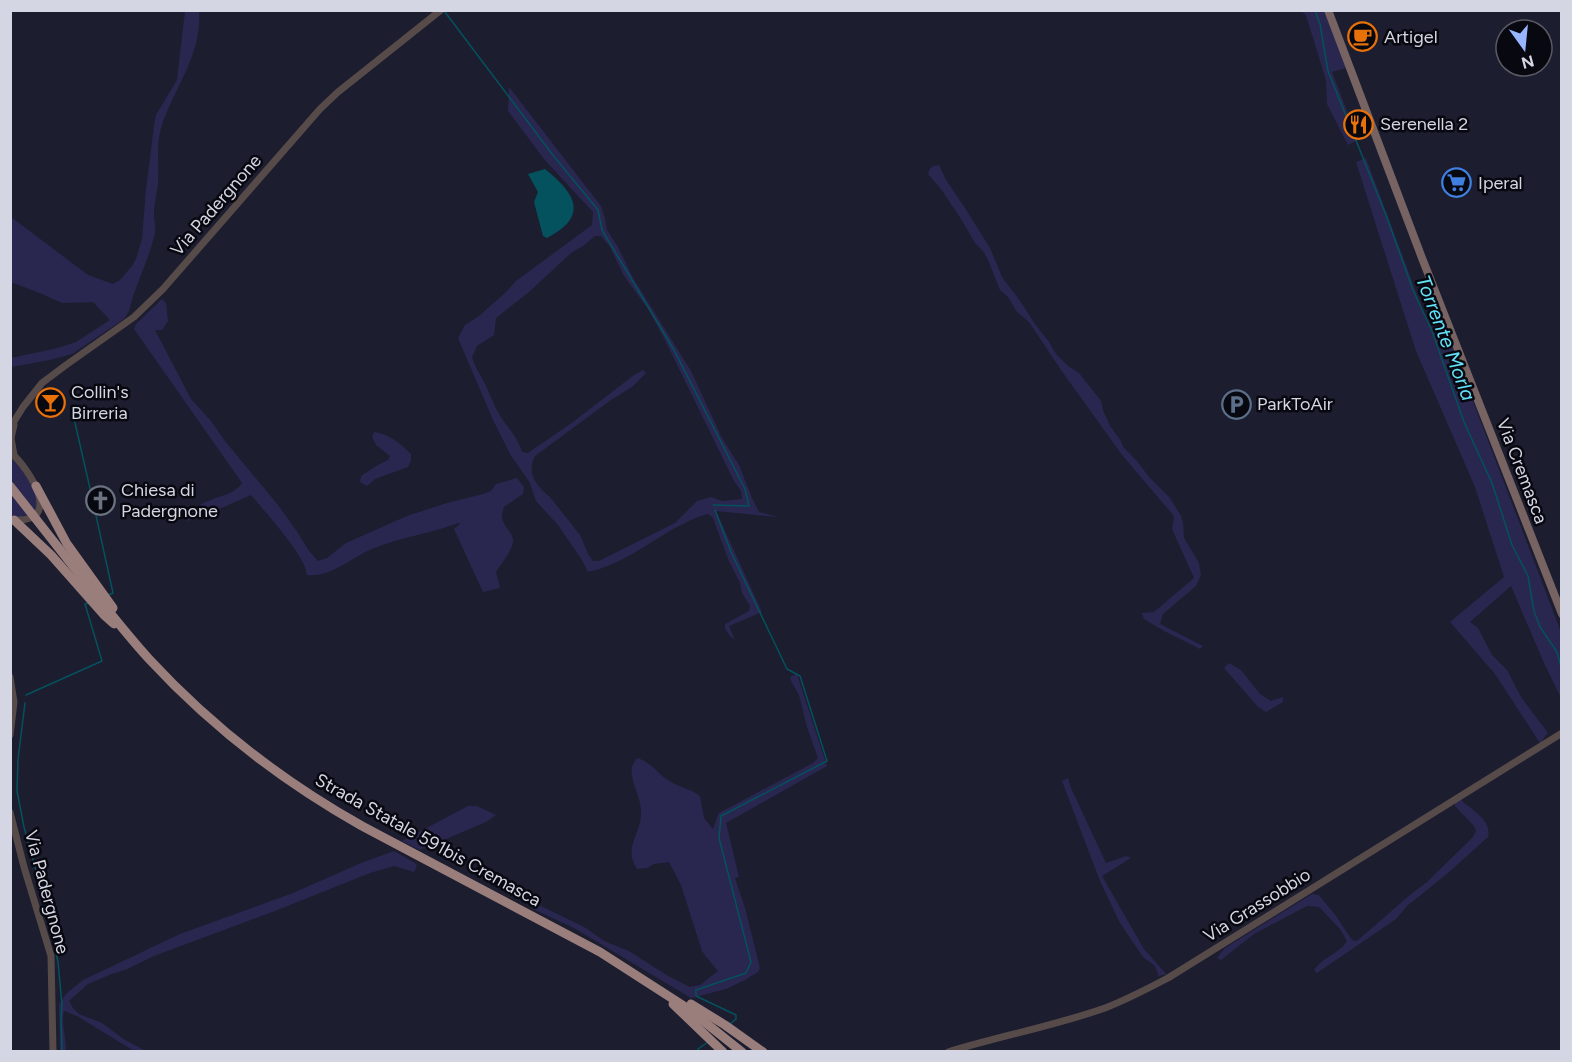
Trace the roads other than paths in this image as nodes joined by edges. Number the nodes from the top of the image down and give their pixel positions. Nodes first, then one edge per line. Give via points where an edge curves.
1 (441, 10) edge
2 (1328, 10) edge
3 (15, 418) junction
4 (10, 428) edge
5 (12, 454) edge
6 (10, 486) edge
7 (36, 486) junction
8 (12, 520) edge
9 (1562, 614) edge
10 (133, 640) junction
11 (10, 676) edge
12 (1562, 726) edge
13 (1560, 734) edge
14 (10, 735) edge
15 (10, 812) edge
16 (654, 986) junction
17 (53, 1052) edge
18 (723, 1052) edge
19 (742, 1052) edge
20 (763, 1052) edge
21 (948, 1052) edge

1 - 3 street, Via Padergnone via 338,92 146,306 42,383
2 - 9 main road, Via Cremasca
3 - 4 street, Via Padergnone
3 - 5 street
5 - 7 street
6 - 10 highway, Strada Statale 591bis Cremasca, bridge
7 - 8 street via 38,512 28,519
7 - 10 highway via 67,544
8 - 10 highway
10 - 16 highway, Strada Statale 591bis Cremasca via 216,725 309,794 580,941
11 - 14 street via 15,702
12 - 13 street, Via Grassobbio
13 - 21 street, Via Grassobbio via 1168,978 1101,1009
15 - 17 street, Via Padergnone via 51,956
16 - 18 highway
16 - 19 highway, Strada Statale 591bis Cremasca
16 - 20 highway via 686,1000

